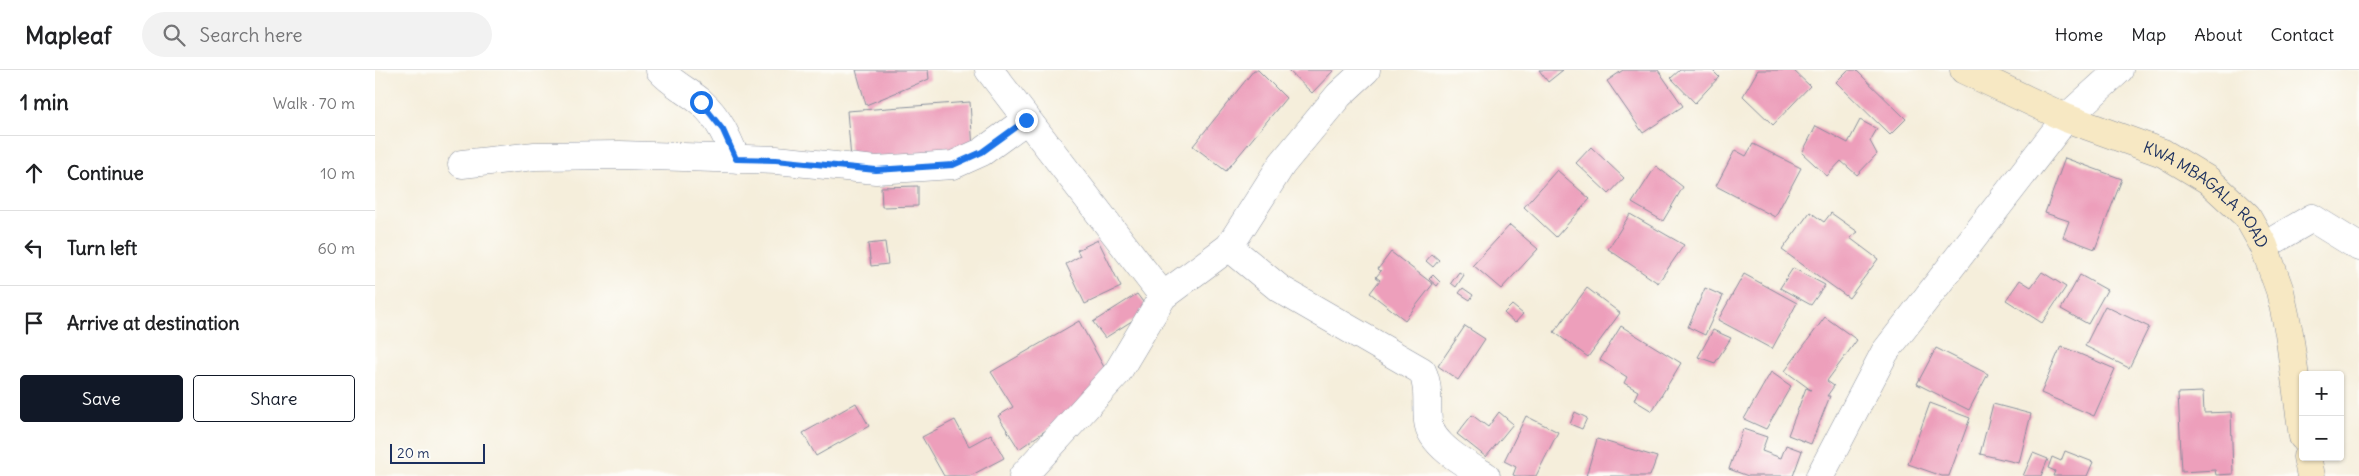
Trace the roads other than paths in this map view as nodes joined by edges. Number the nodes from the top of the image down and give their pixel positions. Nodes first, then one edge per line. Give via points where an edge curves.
1 (661, 70) edge
2 (989, 70) edge
3 (1366, 70) edge
4 (1964, 70) edge
5 (2119, 70) edge
6 (2066, 118) junction
7 (1026, 120) junction
8 (736, 159) junction
9 (462, 164) dead end
10 (2264, 246) junction
11 (1229, 247) junction
12 (2359, 247) edge
13 (1163, 296) junction
14 (2300, 416) edge
15 (2308, 461) edge
16 (1023, 476) edge
17 (1486, 476) edge
18 (1820, 476) edge
19 (2311, 476) edge

1 - 8 street via 715,116
2 - 7 street
3 - 11 street via 1339,95 1282,164
4 - 6 street, KWA MBAGALA ROAD
5 - 6 street
6 - 10 street, KWA MBAGALA ROAD via 2163,153 2208,180 2247,216
6 - 18 street via 1885,352
7 - 8 street via 982,152 953,165 876,170
7 - 13 street
8 - 9 street via 535,156
10 - 12 street via 2312,218
10 - 14 street, KWA MBAGALA ROAD via 2280,291 2287,324
11 - 13 street
11 - 17 street via 1281,290 1422,371 1428,383 1428,423 1439,441 1458,460
13 - 16 street via 1117,373
15 - 19 street

